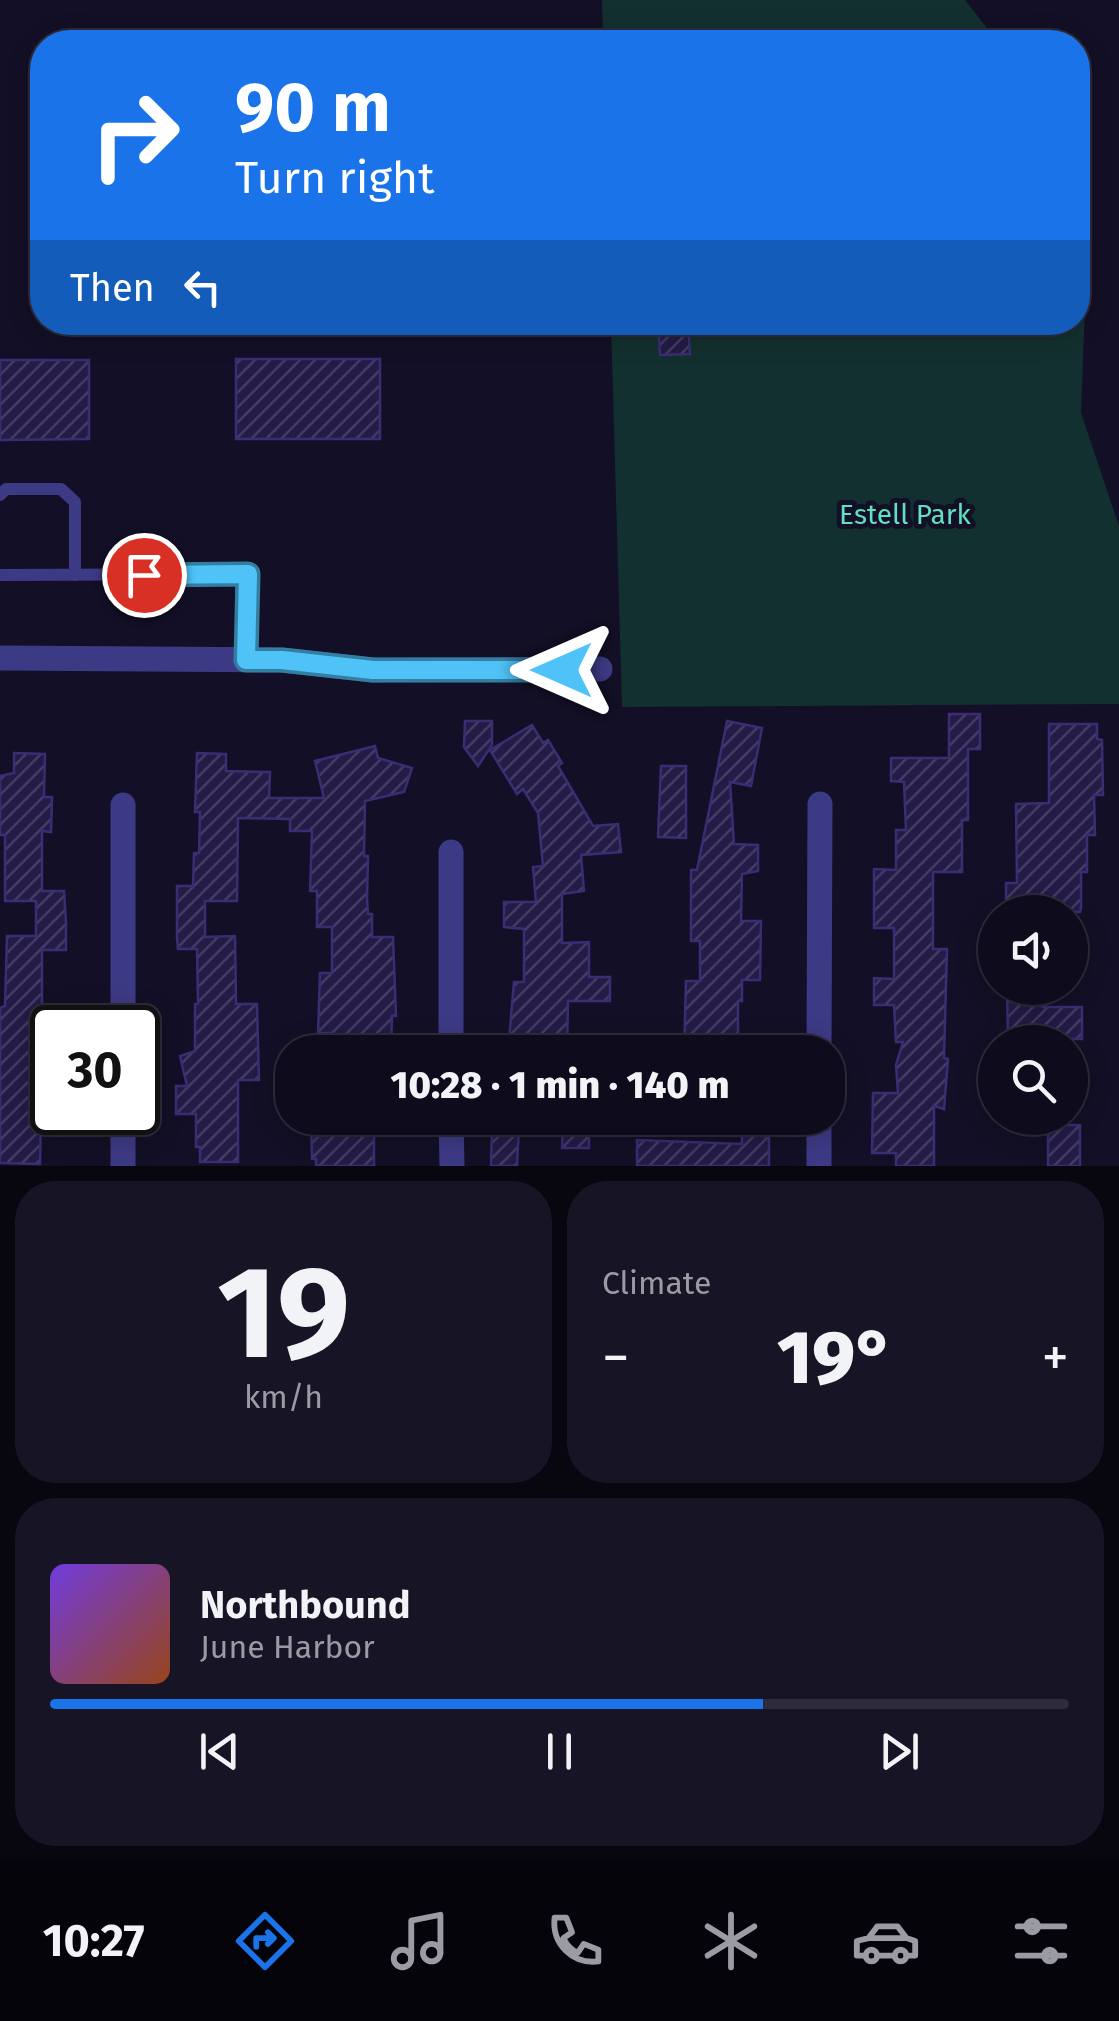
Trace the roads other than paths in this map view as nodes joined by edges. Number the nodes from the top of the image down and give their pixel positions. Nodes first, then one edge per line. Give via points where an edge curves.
1 (0, 495) edge
2 (0, 575) edge
3 (75, 575) junction
4 (0, 658) edge
5 (246, 660) junction
6 (600, 669) dead end
7 (820, 804) dead end
8 (123, 805) dead end
9 (451, 852) dead end
10 (123, 1005) edge
11 (451, 1035) edge
12 (819, 1035) edge
13 (123, 1135) edge
14 (452, 1135) edge
15 (819, 1135) edge
16 (123, 1166) edge
17 (452, 1166) edge
18 (819, 1166) edge

1 - 3 lane via 61,489 74,502
2 - 3 lane
3 - 5 lane via 248,574
4 - 5 street
5 - 6 street via 373,670
7 - 12 street
8 - 10 street
9 - 11 street
13 - 16 street
14 - 17 street
15 - 18 street

